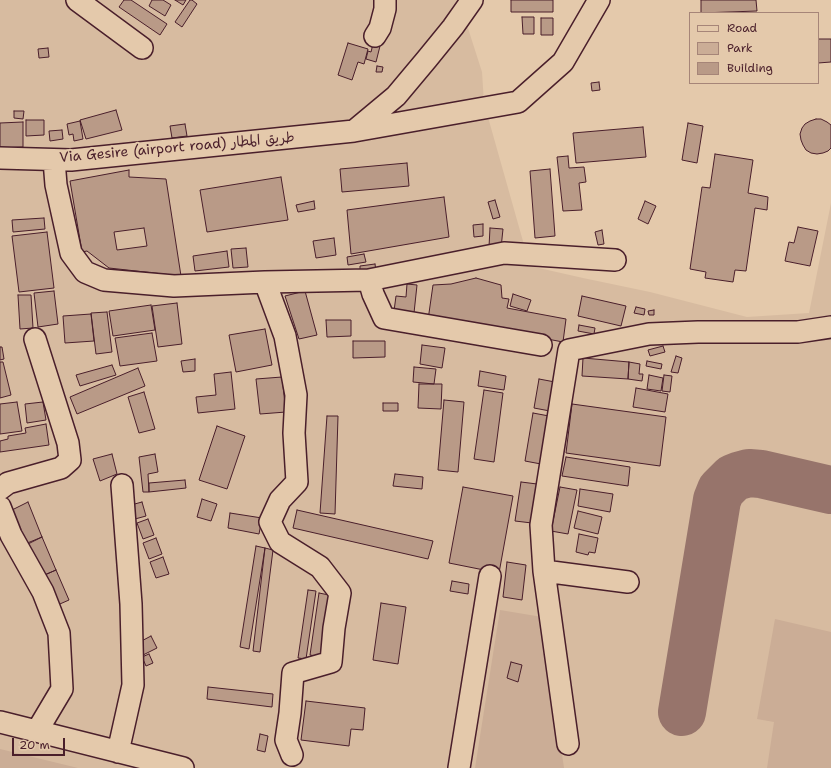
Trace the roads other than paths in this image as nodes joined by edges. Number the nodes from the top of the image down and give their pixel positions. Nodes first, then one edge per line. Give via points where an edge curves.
1 (77, 0) edge
2 (386, 0) edge
3 (472, 0) edge
4 (599, 0) edge
5 (375, 36) dead end
6 (142, 48) dead end
7 (354, 131) junction
8 (0, 158) edge
9 (54, 160) junction
10 (615, 260) dead end
11 (369, 280) junction
12 (264, 282) junction
13 (831, 327) edge
14 (35, 339) dead end
15 (541, 346) dead end
16 (122, 485) dead end
17 (0, 489) edge
18 (0, 507) edge
19 (544, 571) junction
20 (490, 576) dead end
21 (628, 582) dead end
22 (0, 722) edge
23 (37, 731) junction
24 (568, 744) dead end
25 (118, 752) junction
26 (292, 755) dead end
27 (184, 768) edge
28 (459, 768) edge

1 - 6 street
2 - 5 street via 380,28
3 - 7 street via 396,96
4 - 7 street, Via Gesire (airport road) طريق المطار via 563,62 518,102
7 - 9 street, Via Gesire (airport road) طريق المطار
8 - 9 street, Via Gesire (airport road) طريق المطار
9 - 12 street via 56,185 71,253 85,272 104,280 174,286
10 - 11 street via 504,253
11 - 12 street
11 - 15 street via 384,318
12 - 26 street via 285,336 296,395 294,433 297,482 280,500 270,522 280,542 320,567 340,593 331,662 294,673 286,740
13 - 19 street via 798,332 649,334 570,350 541,525
14 - 17 street via 68,443 70,460 60,468 8,483
16 - 25 street via 131,604 133,685
18 - 23 street via 11,536 43,592 59,633 62,689
19 - 21 street
19 - 24 street
20 - 28 street
22 - 23 street
23 - 25 street
25 - 27 street

